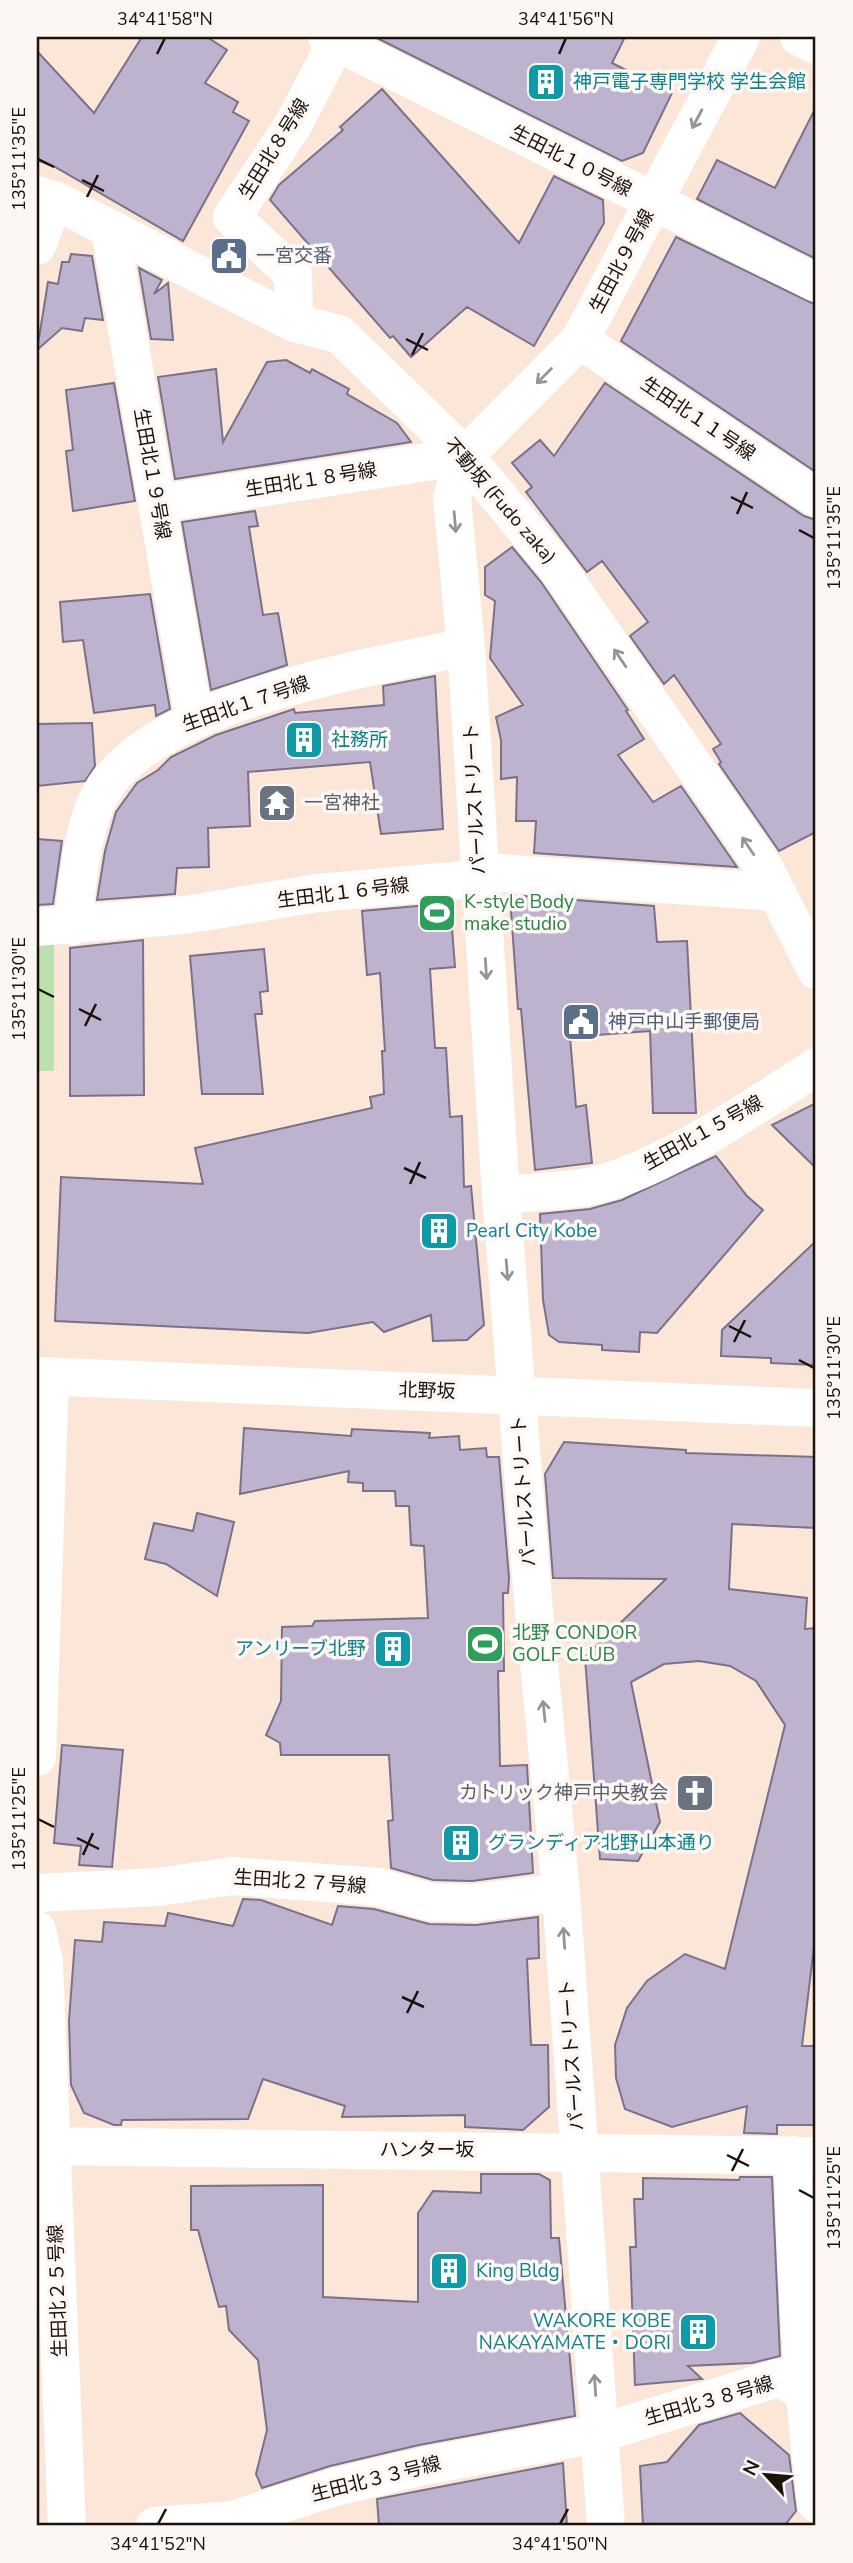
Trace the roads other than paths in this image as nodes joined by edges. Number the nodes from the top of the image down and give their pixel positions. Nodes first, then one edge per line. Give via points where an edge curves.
1 (741, 37) edge
2 (799, 37) edge
3 (334, 38) edge
4 (816, 45) edge
5 (45, 198) edge
6 (653, 202) junction
7 (110, 230) junction
8 (37, 246) edge
9 (816, 283) edge
10 (294, 323) junction
11 (580, 340) junction
12 (465, 456) junction
13 (816, 498) edge
14 (157, 503) junction
15 (466, 647) junction
16 (194, 718) junction
17 (480, 877) junction
18 (775, 892) junction
19 (54, 927) edge
20 (816, 970) edge
21 (816, 1067) edge
22 (501, 1195) junction
23 (44, 1377) edge
24 (517, 1394) junction
25 (816, 1408) edge
26 (37, 1756) edge
27 (561, 1892) junction
28 (37, 1893) edge
29 (37, 1930) edge
30 (44, 2147) edge
31 (579, 2151) junction
32 (805, 2156) edge
33 (809, 2394) edge
34 (50, 2423) edge
35 (598, 2434) junction
36 (816, 2504) edge
37 (67, 2526) edge
38 (155, 2526) edge
39 (606, 2526) edge

1 -> 6 street, 生田北９号線
2 - 4 street
3 - 6 street, 生田北１０号線
3 - 10 street, 生田北８号線 via 293,125 232,218 293,274
5 - 7 street, 不動坂 (Fudo zaka)
5 - 8 street
6 - 9 street, 生田北１０号線
6 - 11 street, 生田北９号線
7 - 10 street, 不動坂 (Fudo zaka)
7 - 14 street, 生田北１９号線
10 - 12 street, 不動坂 (Fudo zaka) via 339,334
11 -> 12 street, 生田北９号線
11 - 13 street, 生田北１１号線
12 - 14 street, 生田北１８号線
12 -> 15 street, パールストリート via 452,498
18 -> 12 street, 不動坂 (Fudo zaka) via 765,869 558,569
14 - 16 street, 生田北１９号線
15 - 16 street, 生田北１７号線 via 325,678
15 - 17 street, パールストリート
16 - 19 street, 生田北１７号線 via 143,746 120,767 97,800
17 - 18 street, 生田北１６号線 via 501,873
17 - 19 street, 生田北１６号線
17 -> 22 street, パールストリート
18 - 20 street, 不動坂 (Fudo zaka)
21 - 22 street, 生田北１５号線 via 729,1122 648,1165 589,1186
22 -> 24 street, パールストリート
23 - 24 street, 北野坂
23 - 26 street
24 - 25 street, 北野坂
27 -> 24 street, パールストリート
27 - 28 street, 生田北２７号線 via 473,1903 430,1902 378,1887 232,1876 159,1887
31 -> 27 street, パールストリート
29 - 30 street, 生田北２５号線 via 44,1963
30 - 31 street, ハンター坂
30 - 34 street, 生田北２５号線
31 - 32 street, ハンター坂
35 -> 31 street, パールストリート
32 - 33 street via 795,2273
33 - 35 street, 生田北３８号線 via 778,2378
33 - 36 street
34 - 37 street, 生田北２５号線
35 - 38 street, 生田北３３号線 via 424,2466 335,2487 232,2520
35 - 39 street, パールストリート

